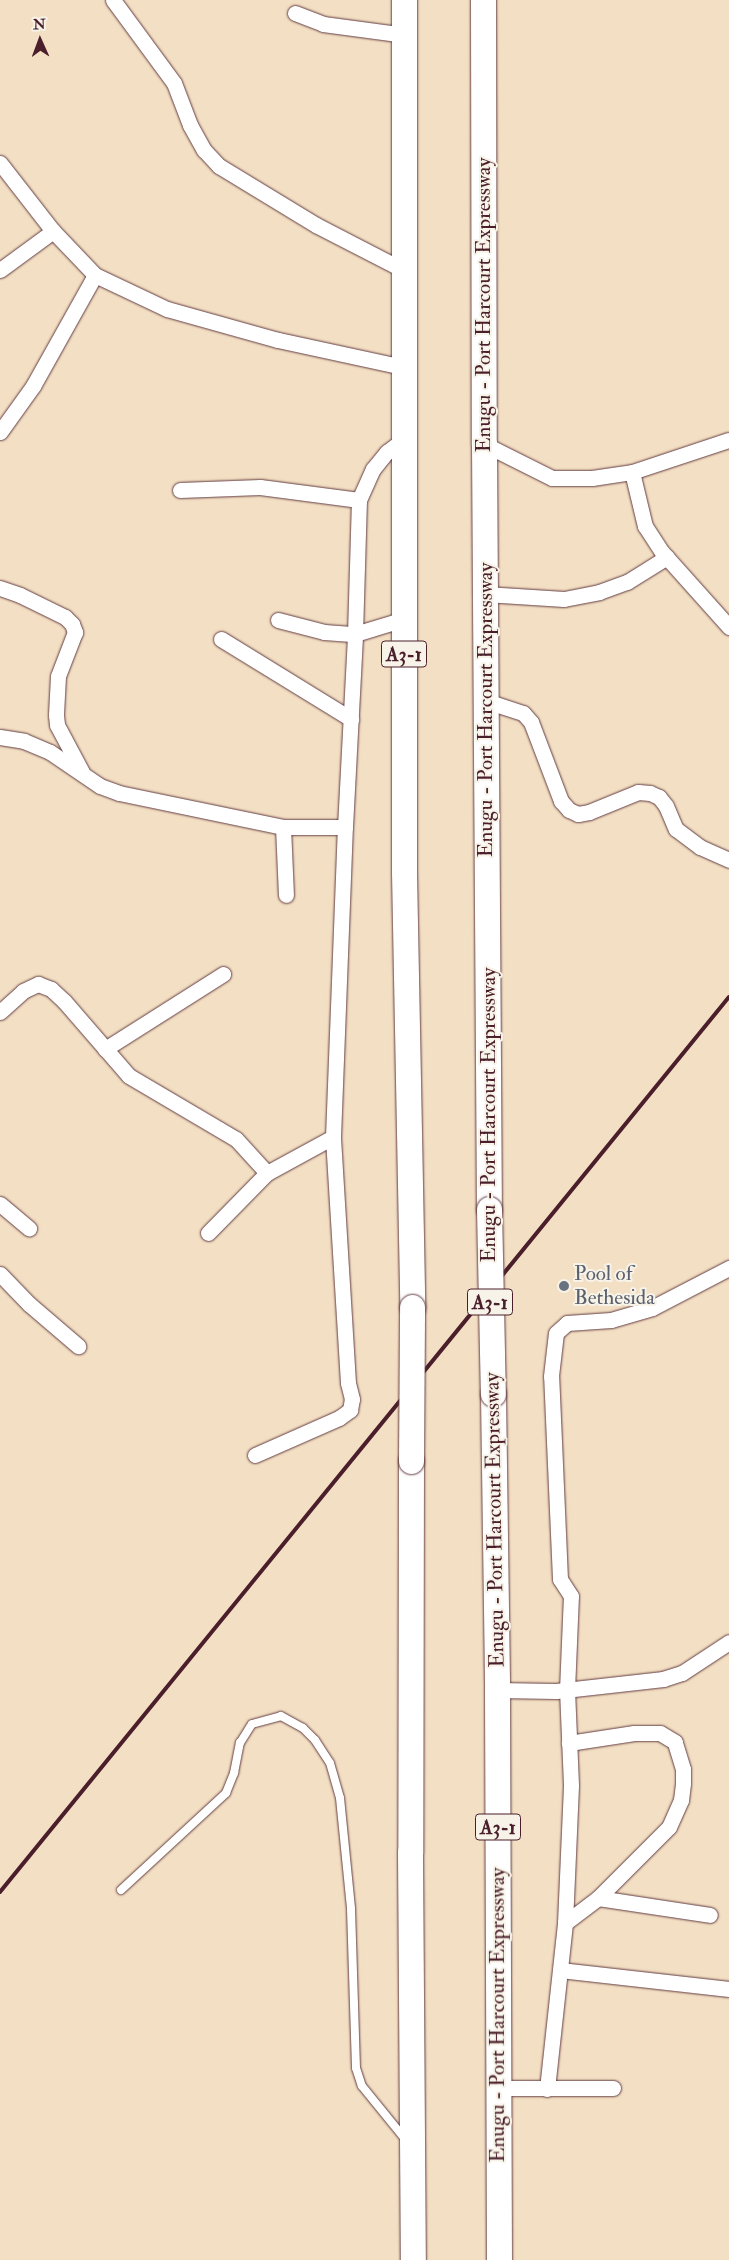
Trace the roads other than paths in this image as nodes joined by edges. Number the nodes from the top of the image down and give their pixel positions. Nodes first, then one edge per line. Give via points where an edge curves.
1 (114, 0) edge
2 (404, 0) edge
3 (483, 0) edge
4 (295, 12) dead end
5 (404, 35) junction
6 (0, 164) edge
7 (53, 232) junction
8 (0, 270) edge
9 (403, 270) junction
10 (95, 275) junction
11 (403, 367) junction
12 (0, 432) edge
13 (404, 439) junction
14 (729, 440) edge
15 (484, 444) junction
16 (632, 472) junction
17 (180, 490) dead end
18 (359, 500) junction
19 (667, 558) junction
20 (0, 588) edge
21 (485, 594) junction
22 (404, 619) junction
23 (278, 620) dead end
24 (729, 627) edge
25 (355, 634) junction
26 (221, 638) dead end
27 (486, 701) junction
28 (351, 719) junction
29 (0, 737) edge
30 (83, 776) junction
31 (283, 827) junction
32 (345, 827) junction
33 (729, 860) edge
34 (286, 895) dead end
35 (223, 974) dead end
36 (0, 1012) edge
37 (105, 1049) junction
38 (333, 1137) junction
39 (267, 1173) junction
40 (0, 1204) edge
41 (29, 1228) dead end
42 (208, 1233) dead end
43 (729, 1268) edge
44 (0, 1274) edge
45 (78, 1346) dead end
46 (255, 1455) dead end
47 (729, 1642) edge
48 (497, 1690) junction
49 (567, 1690) junction
50 (570, 1743) junction
51 (121, 1890) dead end
52 (598, 1898) junction
53 (710, 1915) dead end
54 (565, 1923) junction
55 (560, 1970) junction
56 (729, 1989) edge
57 (498, 2088) junction
58 (613, 2088) dead end
59 (548, 2089) junction
60 (413, 2148) junction
61 (414, 2260) edge
62 (499, 2260) edge

1 - 9 street via 174,83 190,125 204,150 219,166 316,225
2 - 5 highway, A3-1
3 - 15 highway, Enugu - Port Harcourt Expressway / A3-1
4 - 5 street via 323,24
5 - 9 highway, A3-1
6 - 7 street
7 - 8 street
7 - 10 street
9 - 11 highway, A3-1
10 - 11 street via 167,309 278,340
10 - 12 street via 33,386
11 - 13 highway, A3-1
13 - 18 street via 373,469
13 - 22 highway, A3-1
14 - 16 street
15 - 16 street via 552,478 592,478
15 - 21 highway, Enugu - Port Harcourt Expressway / A3-1
16 - 19 street via 645,526
17 - 18 street via 260,487
18 - 25 street
19 - 21 street via 627,582 564,599
19 - 24 street
20 - 30 street via 65,617 72,624 75,632 58,676 56,715 57,725
21 - 27 highway, Enugu - Port Harcourt Expressway / A3-1
22 - 25 street
22 - 60 highway, A3-1, bridge via 404,862 412,1307 410,1852
23 - 25 street via 324,632
25 - 28 street
26 - 28 street
27 - 33 street via 523,713 531,722 561,801 569,810 584,813 638,792 650,793 659,797 666,806 676,829 700,847
27 - 48 highway, Enugu - Port Harcourt Expressway / A3-1, bridge via 489,1209
28 - 32 street
29 - 30 street via 24,741 50,752
30 - 31 street via 119,793
31 - 32 street
31 - 34 street
32 - 38 street
35 - 37 street
36 - 37 street via 23,991 38,984 52,989
37 - 39 street via 129,1076 236,1139
38 - 39 street
38 - 46 street via 348,1383 352,1399 350,1410 339,1418
39 - 42 street
40 - 41 street
43 - 49 street via 652,1308 611,1320 567,1323 556,1333 550,1376 560,1579 571,1596
44 - 45 street
47 - 49 street via 674,1677
48 - 49 street
48 - 57 highway, Enugu - Port Harcourt Expressway / A3-1
49 - 50 street
50 - 52 street via 634,1733 660,1733 675,1742 683,1769 681,1800 669,1827
50 - 54 street via 572,1785
51 - 60 lane via 226,1793 240,1743 252,1724 281,1716 303,1728 330,1763 340,1798 350,1909 356,2068 362,2086
52 - 53 street
52 - 54 street
54 - 55 street
55 - 56 street
55 - 59 street
57 - 59 street
57 - 62 highway, Enugu - Port Harcourt Expressway / A3-1
58 - 59 street
60 - 61 highway, A3-1

